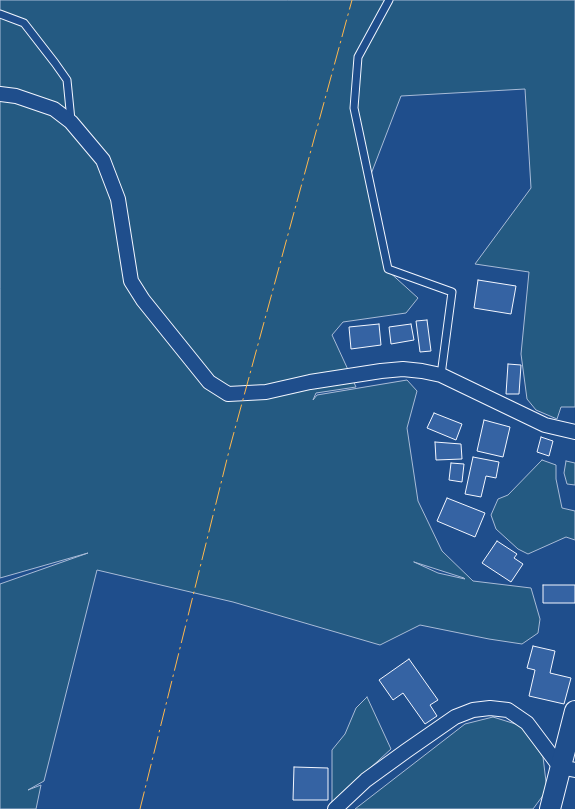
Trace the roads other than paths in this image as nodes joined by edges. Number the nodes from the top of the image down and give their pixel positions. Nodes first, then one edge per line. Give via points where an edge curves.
1 (390, 0) edge
2 (0, 14) edge
3 (0, 94) edge
4 (71, 122) junction
5 (441, 375) junction
6 (575, 432) edge
7 (575, 711) edge
8 (567, 768) edge
9 (335, 809) edge
10 (550, 809) edge

1 - 5 lane via 358,57 354,108 388,269 452,292
2 - 4 lane via 24,23 67,80
3 - 4 street via 54,109
4 - 5 street via 103,160 118,199 131,281 209,382 228,394 266,392 389,370
5 - 6 street via 545,425
7 - 8 street
8 - 9 street via 526,723 508,710 473,710 455,717 390,762
8 - 10 street

